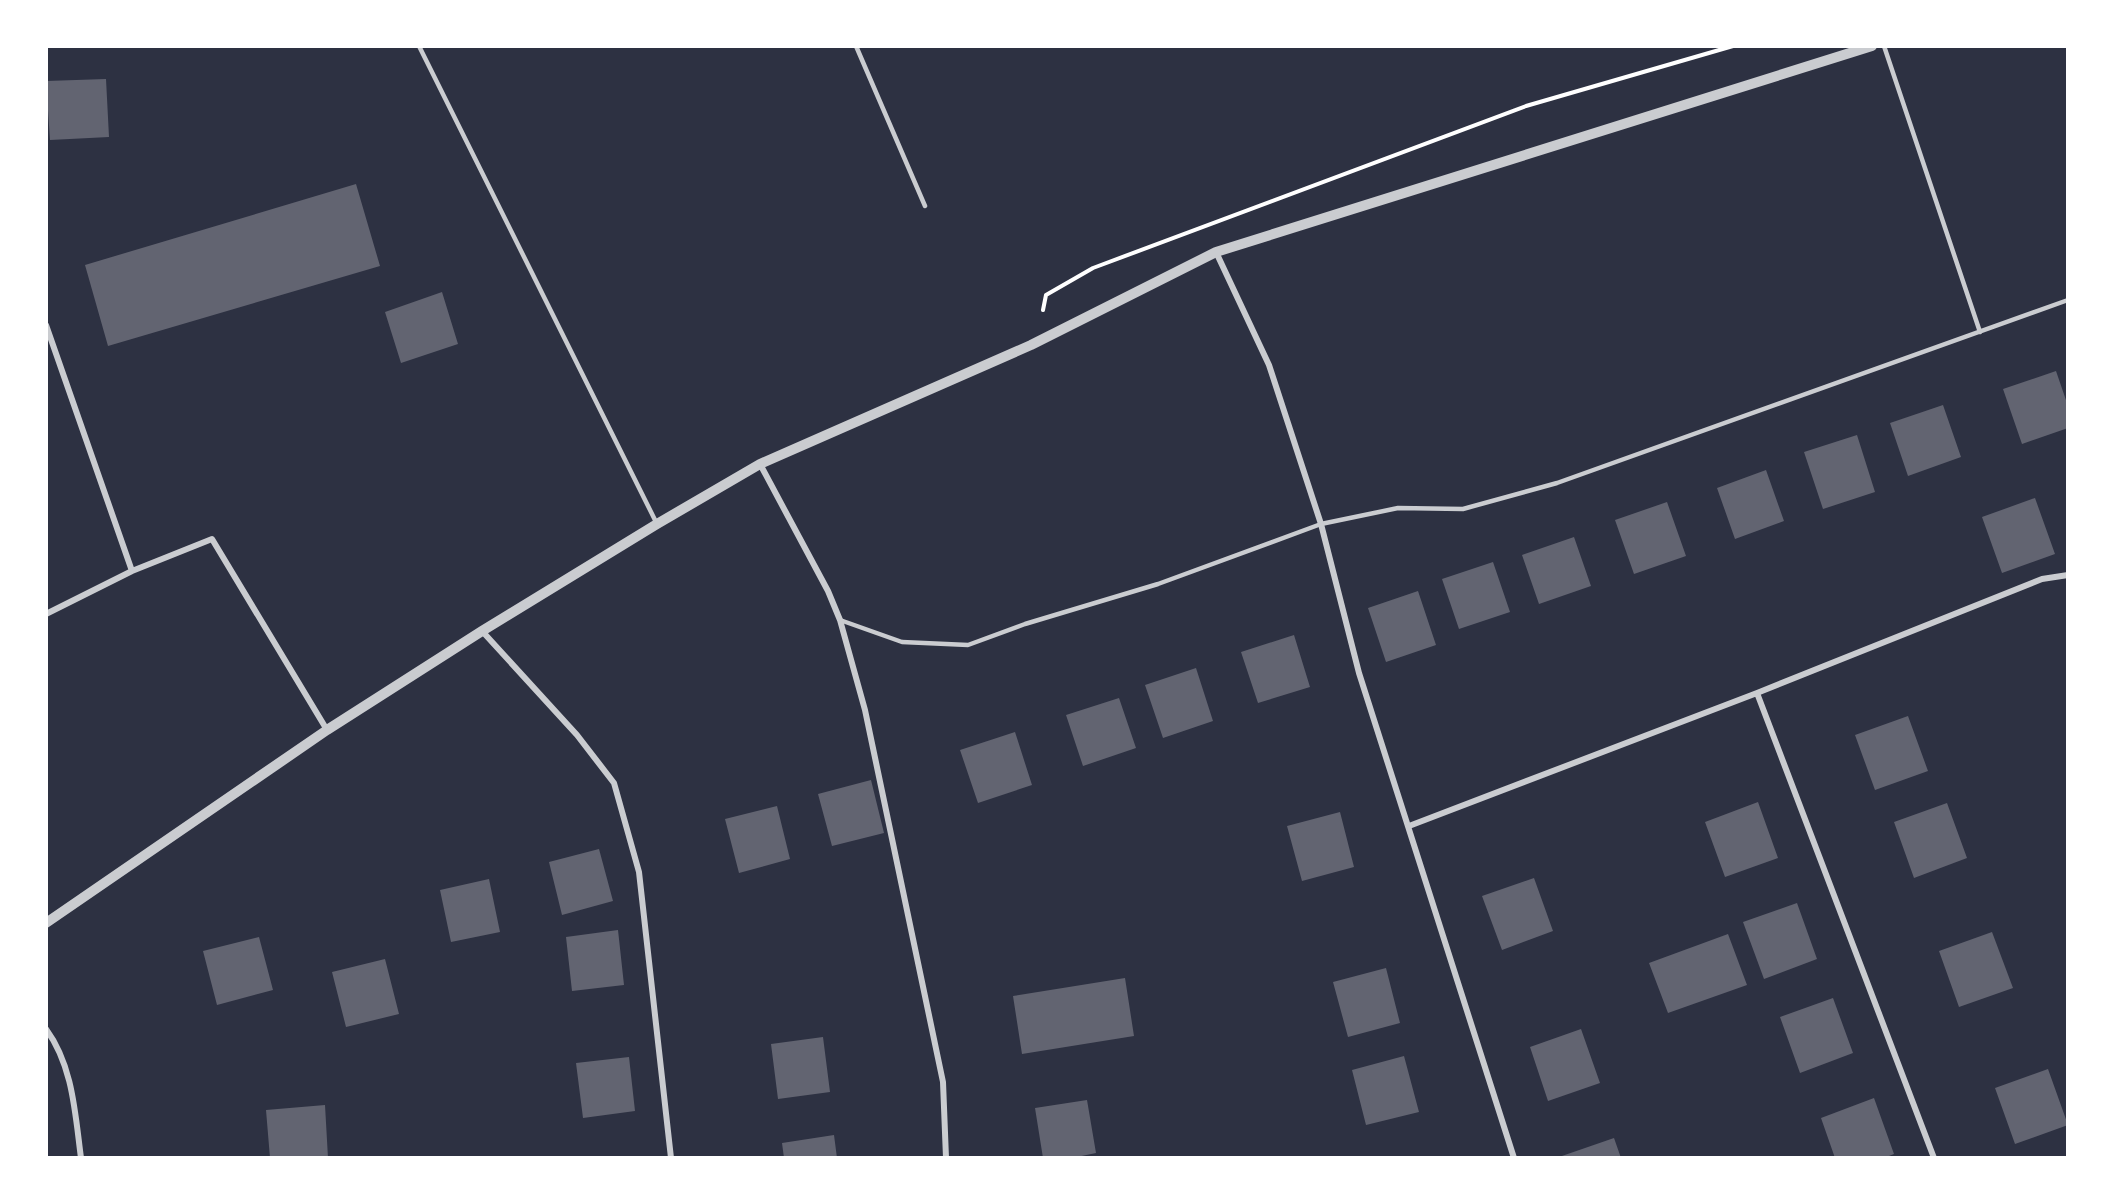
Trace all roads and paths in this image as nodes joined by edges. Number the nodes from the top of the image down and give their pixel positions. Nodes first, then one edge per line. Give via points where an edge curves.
1 (419, 46) edge
2 (856, 46) edge
3 (1733, 46) edge
4 (1872, 46) edge
5 (1884, 46) edge
6 (925, 206) dead end
7 (1216, 252) junction
8 (2067, 300) edge
9 (46, 325) edge
10 (1980, 332) junction
11 (1030, 345) junction
12 (760, 464) junction
13 (657, 524) junction
14 (1321, 524) junction
15 (132, 570) junction
16 (2067, 575) edge
17 (46, 614) edge
18 (840, 620) junction
19 (482, 631) junction
20 (1757, 693) junction
21 (327, 730) junction
22 (1409, 826) junction
23 (46, 923) edge
24 (46, 1029) edge
25 (81, 1158) edge
26 (670, 1158) edge
27 (946, 1158) edge
28 (1514, 1158) edge
29 (1934, 1158) edge

1 - 13 lane
2 - 6 lane
3 - 11 path via 1526,106 1093,268 1046,295
4 - 7 street
5 - 10 lane
7 - 11 street
7 - 14 street via 1269,365
8 - 10 lane
9 - 15 street
10 - 14 lane via 1557,483 1463,509 1398,508
11 - 12 street
12 - 13 street
12 - 18 street
13 - 19 street
14 - 18 lane via 1158,584 968,645 902,642
14 - 22 street via 1359,674
15 - 17 street
15 - 21 street via 212,539
16 - 20 street via 2042,579
18 - 27 street via 865,710 943,1082
19 - 21 street
19 - 26 street via 577,735 614,783 639,872
20 - 22 street
20 - 29 street
21 - 23 street
22 - 28 street
24 - 25 street via 54,1039 71,1083

